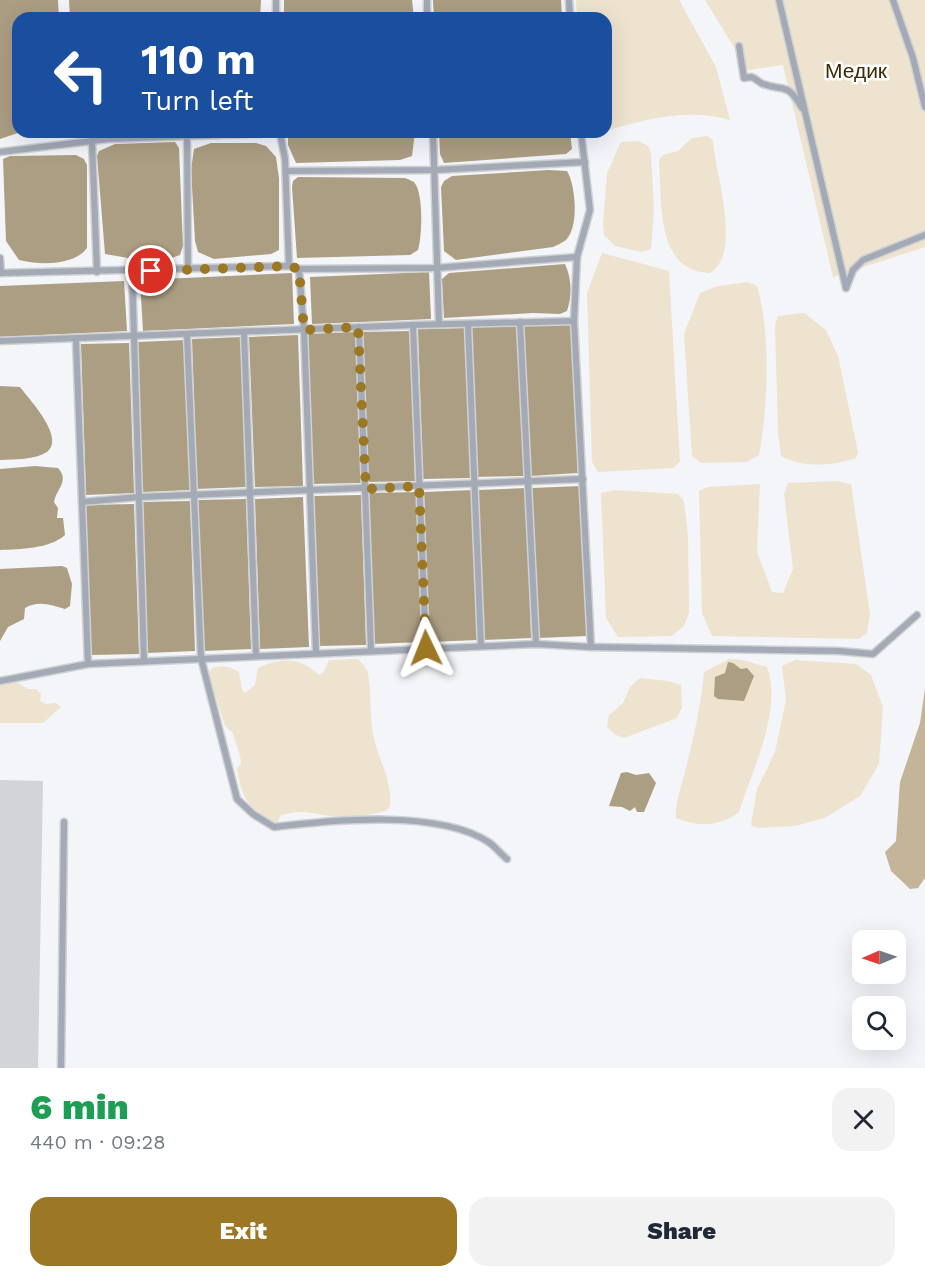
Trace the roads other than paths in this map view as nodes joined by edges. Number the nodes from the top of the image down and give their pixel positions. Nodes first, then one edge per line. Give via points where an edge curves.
1 (779, 0) edge
2 (893, 0) edge
3 (739, 46) dead end
4 (925, 107) edge
5 (806, 113) junction
6 (164, 138) edge
7 (188, 138) edge
8 (281, 138) edge
9 (433, 138) edge
10 (582, 138) edge
11 (92, 141) junction
12 (0, 152) edge
13 (585, 162) junction
14 (435, 170) junction
15 (286, 171) junction
16 (925, 235) edge
17 (577, 257) junction
18 (0, 258) edge
19 (289, 266) junction
20 (435, 268) junction
21 (299, 269) junction
22 (188, 270) junction
23 (132, 271) junction
24 (97, 272) junction
25 (0, 273) edge
26 (574, 321) junction
27 (520, 322) junction
28 (439, 324) junction
29 (468, 324) junction
30 (413, 325) junction
31 (358, 327) junction
32 (304, 330) junction
33 (244, 332) junction
34 (186, 335) junction
35 (134, 337) junction
36 (76, 340) junction
37 (0, 341) edge
38 (583, 479) junction
39 (528, 482) junction
40 (475, 484) junction
41 (419, 486) junction
42 (366, 489) junction
43 (309, 491) junction
44 (250, 493) junction
45 (194, 495) junction
46 (139, 497) junction
47 (82, 502) junction
48 (917, 615) dead end
49 (536, 644) junction
50 (481, 646) junction
51 (591, 647) junction
52 (426, 648) junction
53 (371, 651) junction
54 (316, 653) junction
55 (256, 655) junction
56 (201, 658) junction
57 (144, 660) junction
58 (88, 664) junction
59 (0, 681) edge
60 (64, 822) dead end
61 (507, 859) dead end
62 (61, 1068) edge

1 - 5 lane
2 - 4 lane
3 - 5 lane via 744,78 782,86 794,93
5 - 16 lane via 846,288 853,270 863,260
6 - 11 lane
7 - 22 lane
8 - 15 lane
9 - 14 lane
10 - 13 lane
11 - 12 lane
11 - 24 lane
13 - 14 lane
13 - 17 lane via 590,210
14 - 15 lane
14 - 20 lane
15 - 19 lane
17 - 20 lane
17 - 26 lane
18 - 25 lane
19 - 21 lane
19 - 22 lane
20 - 21 lane
20 - 28 lane
21 - 32 lane
22 - 23 lane
23 - 24 lane
23 - 35 lane
24 - 25 lane
26 - 27 lane
26 - 38 lane
27 - 29 lane
27 - 39 lane
28 - 29 lane
28 - 30 lane
29 - 40 lane
30 - 31 lane
30 - 41 lane
31 - 32 lane
31 - 42 lane
32 - 33 lane
32 - 43 lane
33 - 34 lane
33 - 44 lane
34 - 35 lane
34 - 45 lane
35 - 36 lane
35 - 46 lane
36 - 37 lane
36 - 47 lane
38 - 39 lane
38 - 51 lane
39 - 40 lane
39 - 49 lane
40 - 41 lane
40 - 50 lane
41 - 42 lane
41 - 52 lane
42 - 43 lane
42 - 53 lane
43 - 44 lane
43 - 54 lane
44 - 45 lane
44 - 55 lane
45 - 46 lane
45 - 56 lane
46 - 47 lane
46 - 57 lane
47 - 58 lane
48 - 51 lane via 873,654
49 - 50 lane
49 - 51 lane
50 - 52 lane
52 - 53 lane
53 - 54 lane
54 - 55 lane
55 - 56 lane
56 - 57 lane
56 - 61 lane via 237,799 253,814 274,827 325,821 411,821 452,827 489,843
57 - 58 lane
58 - 59 lane
60 - 62 lane

